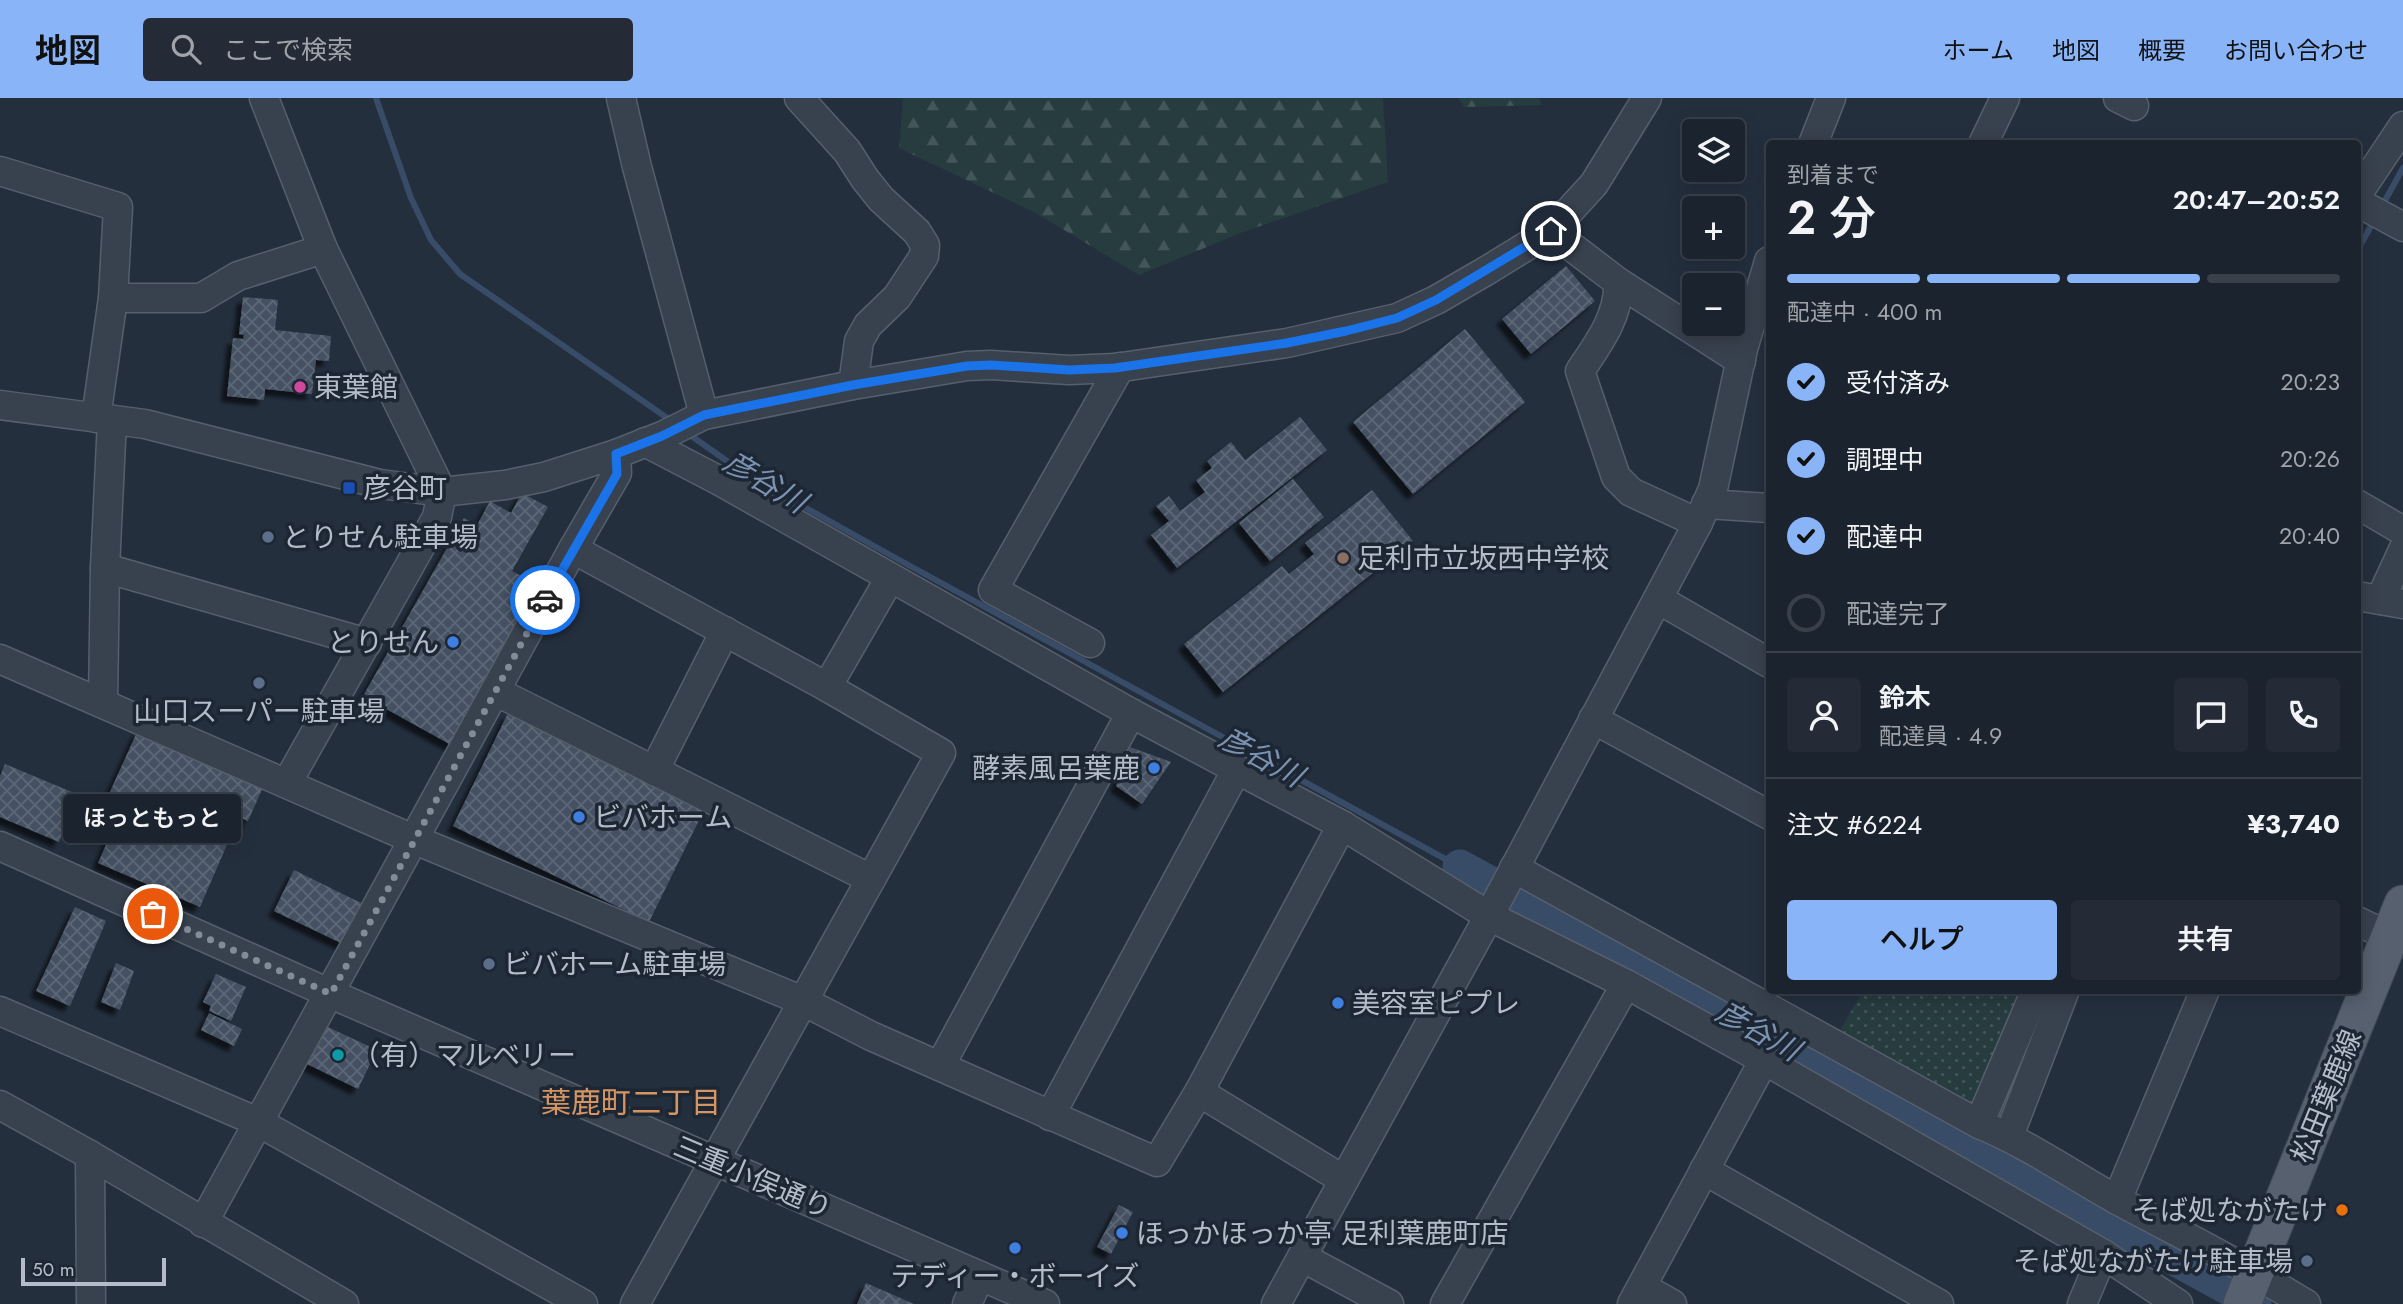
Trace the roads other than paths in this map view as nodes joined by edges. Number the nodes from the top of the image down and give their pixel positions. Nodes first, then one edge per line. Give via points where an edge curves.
1 (264, 98) edge
2 (621, 98) edge
3 (799, 98) edge
4 (1647, 98) edge
5 (1830, 98) edge
6 (2006, 98) edge
7 (2403, 126) edge
8 (1814, 140) edge
9 (1985, 140) edge
10 (0, 171) edge
11 (2361, 189) edge
12 (2361, 204) edge
13 (2403, 227) edge
14 (1551, 231) junction
15 (323, 249) junction
16 (1766, 272) edge
17 (1618, 282) junction
18 (113, 298) junction
19 (1741, 361) junction
20 (1120, 367) junction
21 (853, 385) junction
22 (0, 405) edge
23 (699, 417) junction
24 (104, 419) junction
25 (653, 439) junction
26 (616, 454) junction
27 (442, 492) junction
28 (2361, 506) edge
29 (1766, 508) edge
30 (1702, 514) junction
31 (2403, 531) edge
32 (573, 549) junction
33 (2403, 550) edge
34 (105, 568) junction
35 (890, 578) junction
36 (1657, 599) junction
37 (2380, 600) edge
38 (725, 631) junction
39 (367, 643) junction
40 (1090, 643) dead end
41 (0, 659) edge
42 (1766, 661) edge
43 (828, 687) junction
44 (495, 691) junction
45 (103, 703) junction
46 (1131, 713) junction
47 (1593, 719) junction
48 (1237, 769) junction
49 (654, 771) junction
50 (287, 783) junction
51 (1766, 813) edge
52 (1342, 825) junction
53 (413, 839) junction
54 (0, 846) edge
55 (1511, 874) junction
56 (871, 879) junction
57 (1492, 910) junction
58 (2361, 922) edge
59 (2399, 927) edge
60 (1626, 984) junction
61 (331, 994) junction
62 (2034, 994) edge
63 (2063, 994) edge
64 (2203, 994) edge
65 (803, 1001) junction
66 (0, 1011) edge
67 (1764, 1060) junction
68 (940, 1066) junction
69 (1199, 1092) junction
70 (0, 1105) edge
71 (1050, 1116) junction
72 (258, 1122) junction
73 (1979, 1124) junction
74 (2009, 1136) junction
75 (90, 1155) junction
76 (716, 1161) junction
77 (1704, 1170) junction
78 (1344, 1180) junction
79 (2117, 1200) junction
80 (204, 1223) junction
81 (2103, 1254) junction
82 (1302, 1257) junction
83 (980, 1276) junction
84 (2249, 1288) edge
85 (1637, 1296) edge
86 (91, 1304) edge
87 (344, 1304) edge
88 (583, 1304) edge
89 (635, 1304) edge
90 (967, 1304) edge
91 (1045, 1304) edge
92 (1276, 1304) edge
93 (1389, 1304) edge
94 (1445, 1304) edge
95 (1672, 1304) edge
96 (1939, 1304) edge
97 (2082, 1304) edge
98 (2179, 1304) edge
99 (2306, 1304) edge

1 - 15 street
2 - 23 street
3 - 21 street via 925,245 924,256 897,297 867,325 859,341
4 - 14 street via 1594,184
5 - 8 street
6 - 9 street
7 - 11 street
10 - 18 street via 118,207
12 - 13 street
14 - 17 street
14 - 20 street via 1436,300 1397,318 1287,343
15 - 18 street via 238,276 201,298
15 - 27 street
16 - 19 street
17 - 19 street
17 - 30 street via 1619,298 1602,338 1580,371 1616,477 1632,492
18 - 24 street
19 - 30 street via 1713,489
20 - 21 street via 967,366
20 - 40 street via 993,590
21 - 23 street
22 - 24 street
23 - 25 street
24 - 27 street via 145,424 380,484
24 - 34 street
25 - 26 street
25 - 35 street
26 - 27 street via 544,477
26 - 32 street via 617,474
27 - 39 street via 437,517
28 - 31 street
29 - 30 street
30 - 36 street
32 - 38 street
32 - 44 street
33 - 37 street
34 - 39 street
34 - 45 street
35 - 43 street
35 - 46 street
36 - 42 street
36 - 47 street
38 - 43 street
38 - 49 street
39 - 50 street
41 - 45 street
43 - 56 street via 941,753
44 - 49 street
44 - 53 street
45 - 50 street
46 - 48 street
46 - 68 street
47 - 51 street
47 - 55 street
48 - 52 street
48 - 71 street
49 - 56 street
50 - 53 street
52 - 57 street
52 - 69 street
53 - 61 street
53 - 65 street
54 - 61 street, 三重小俣通り
55 - 57 street
55 - 73 street
56 - 65 street
57 - 60 street
57 - 78 street
58 - 59 street
59 - 84 main road, 松田葉鹿線
60 - 67 street
60 - 94 street
61 - 72 street
61 - 76 street, 三重小俣通り
62 - 73 street
63 - 74 street
64 - 79 street
65 - 68 street
65 - 76 street
66 - 72 street
67 - 77 street
67 - 81 street
68 - 71 street
69 - 71 street via 1157,1162
69 - 78 street
70 - 75 street
72 - 80 street
72 - 88 street
73 - 74 street
74 - 79 street
75 - 80 street
75 - 86 street
76 - 83 street, 三重小俣通り
76 - 89 street
77 - 85 street
77 - 96 street
78 - 82 street
79 - 84 street
80 - 87 street
81 - 97 street
81 - 98 street
82 - 92 street
82 - 93 street
83 - 90 street
83 - 91 street, 三重小俣通り
84 - 99 street
85 - 95 street

